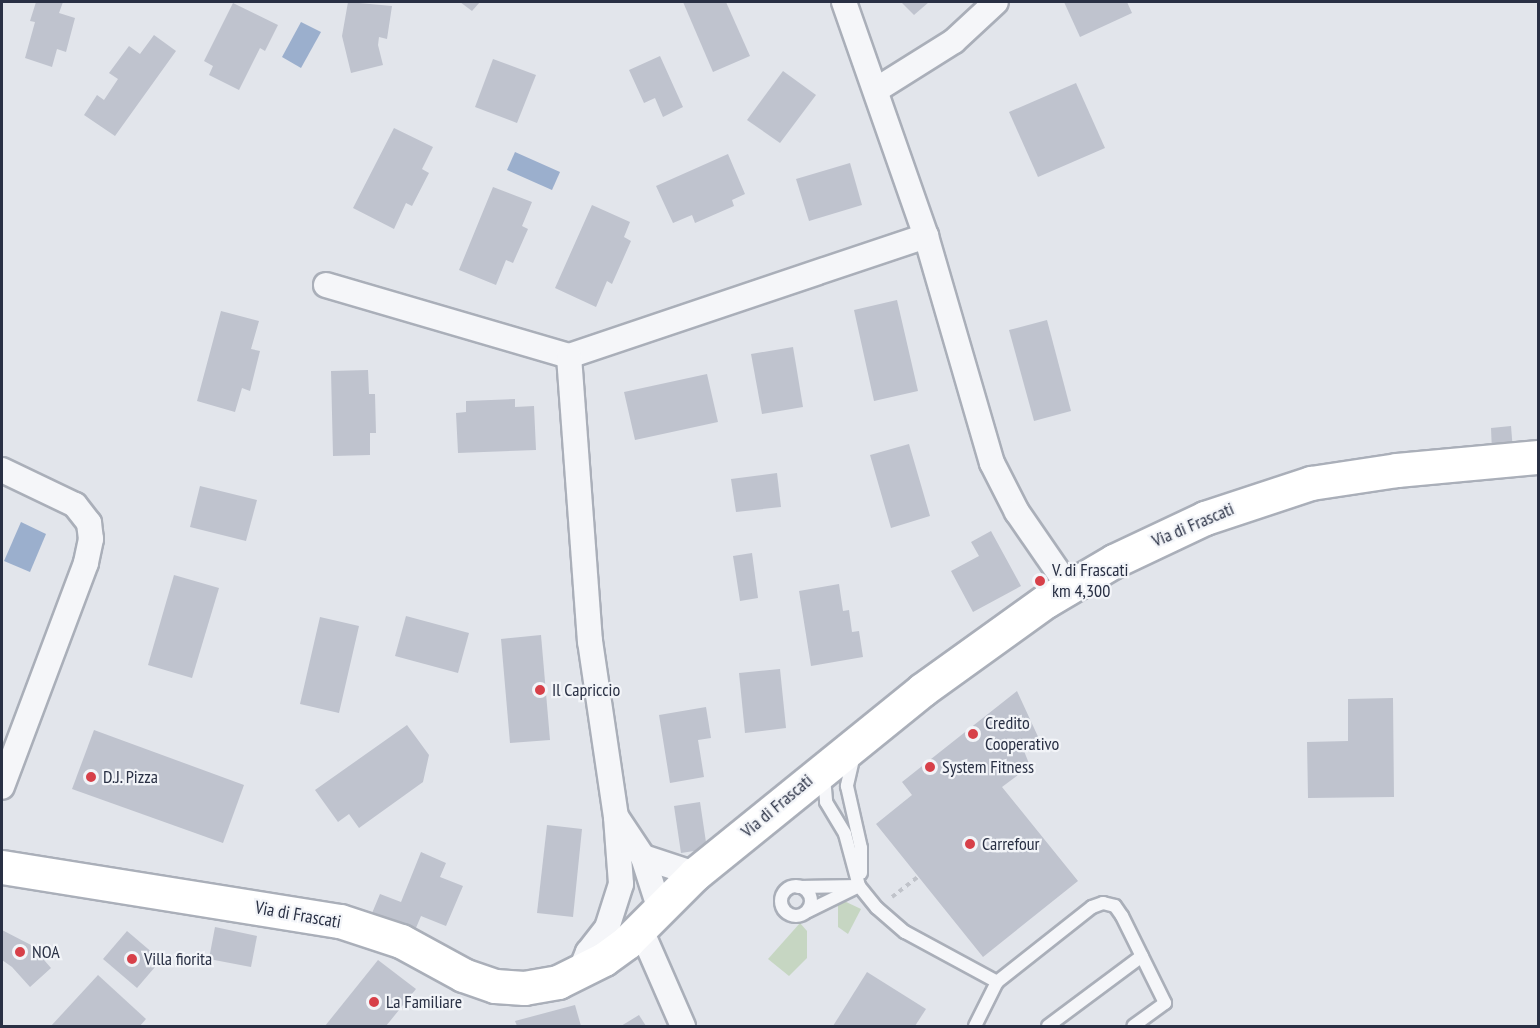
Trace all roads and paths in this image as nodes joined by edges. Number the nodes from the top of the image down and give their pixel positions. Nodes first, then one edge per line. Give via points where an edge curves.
1 (844, 2) edge
2 (996, 2) edge
3 (876, 90) junction
4 (926, 236) junction
5 (326, 285) dead end
6 (569, 356) junction
7 (1539, 457) edge
8 (2, 470) edge
9 (1068, 586) junction
10 (862, 737) junction
11 (826, 766) junction
12 (2, 787) edge
13 (616, 817) junction
14 (644, 857) junction
15 (2, 867) edge
16 (695, 874) junction
17 (919, 876) dead end
18 (859, 886) junction
19 (798, 887) junction
20 (877, 908) junction
21 (807, 911) junction
22 (632, 929) junction
23 (1142, 956) junction
24 (997, 982) junction
25 (683, 1026) edge
26 (975, 1026) edge
27 (1048, 1026) edge
28 (1133, 1026) edge

1 - 3 street
2 - 3 street via 954,40
3 - 4 street
4 - 6 street
4 - 9 street via 992,464 1017,512
5 - 6 street
6 - 13 street via 587,600
7 - 9 main road, Via di Frascati via 1370,473 1284,490 1182,528
8 - 12 street via 75,505 89,523 91,539 86,563
9 - 10 main road, Via di Frascati
10 - 11 main road, Via di Frascati
10 - 18 lane via 847,786 861,848
11 - 16 main road, Via di Frascati
11 - 18 lane via 823,790 850,846
13 - 14 street
13 - 22 street via 621,884
14 - 16 street
14 - 22 street
15 - 22 main road, Via di Frascati via 340,921 401,941 463,975 495,987 535,987 579,974
16 - 22 main road, Via di Frascati
17 - 20 path
18 - 19 lane
18 - 20 lane
18 - 21 lane
19 - 21 lane via 811,898
19 - 21 lane via 784,893 783,908 794,916
20 - 24 lane via 904,932
22 - 25 street
23 - 24 lane via 1119,911 1103,903 1092,907
23 - 27 lane
23 - 28 lane via 1165,1003
24 - 26 lane

